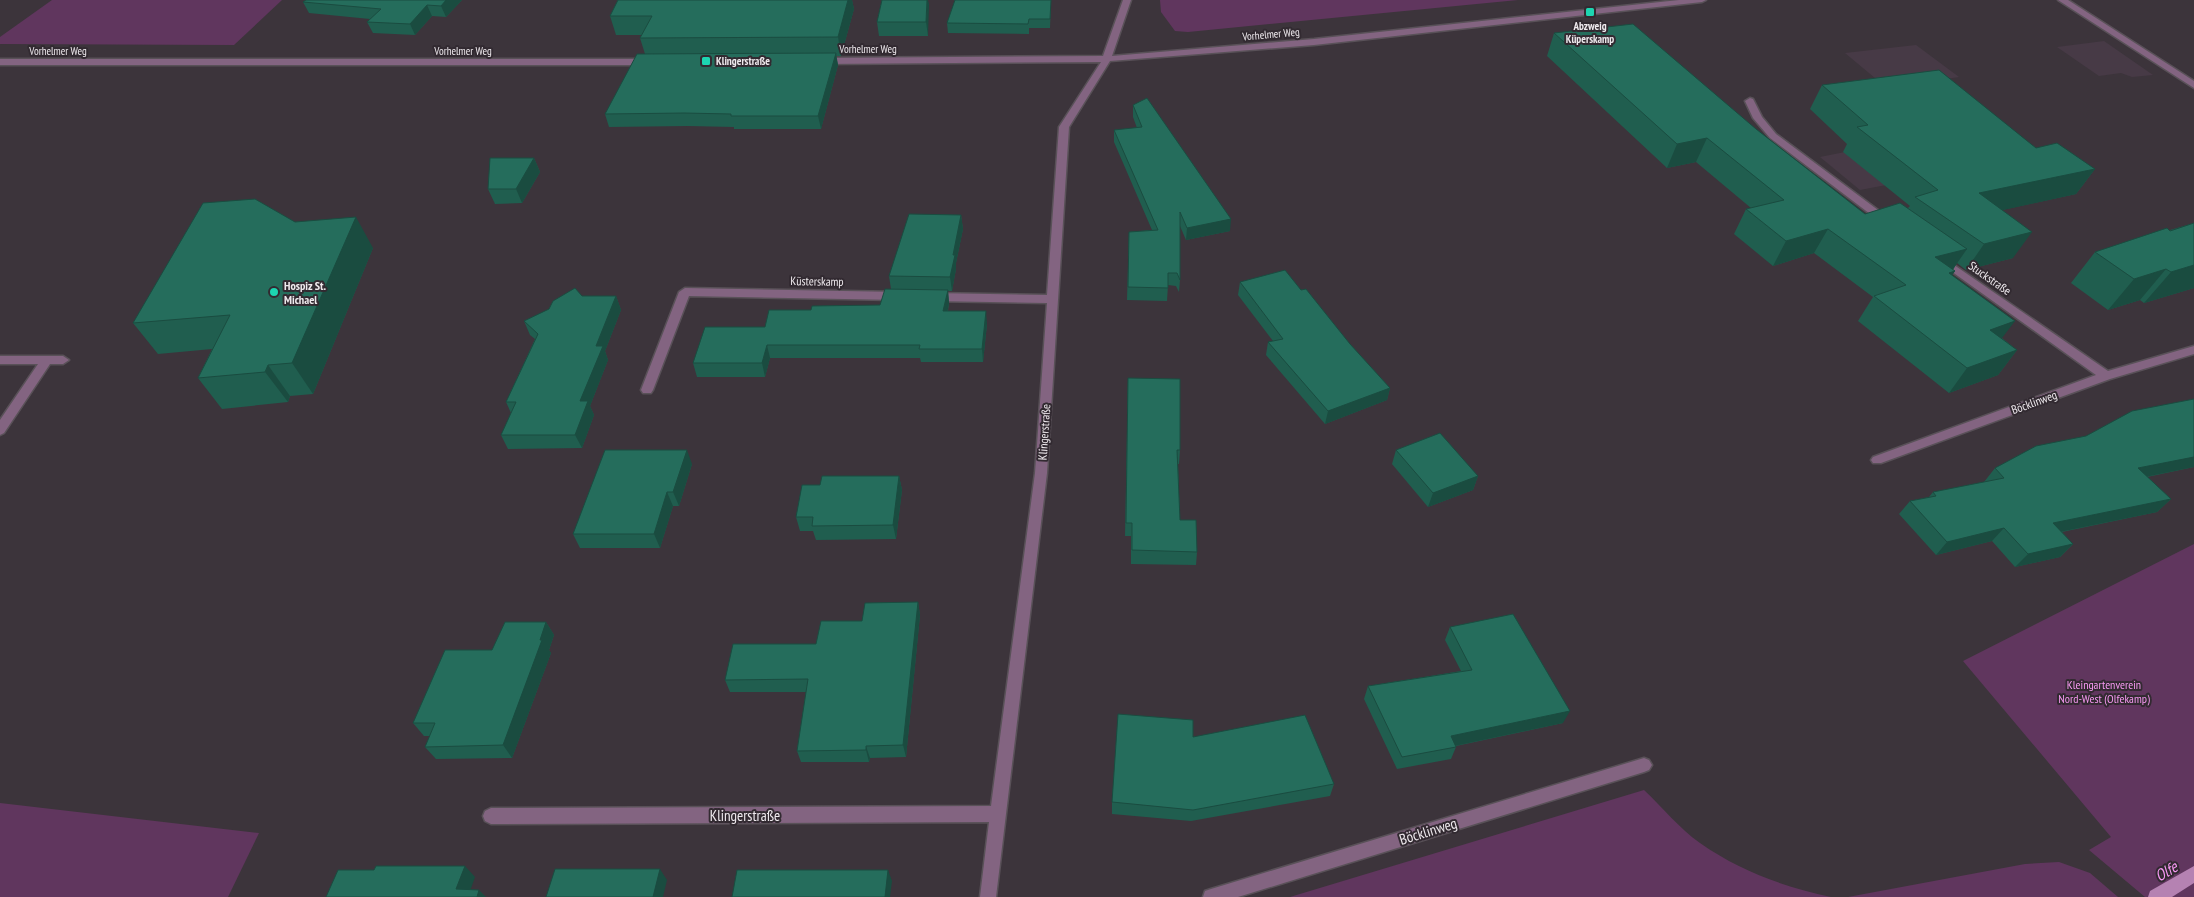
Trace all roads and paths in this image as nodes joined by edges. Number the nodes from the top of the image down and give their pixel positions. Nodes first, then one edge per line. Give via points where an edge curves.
1 (1127, 0) edge
2 (1702, 0) edge
3 (2062, 0) edge
4 (1107, 59) junction
5 (808, 61) edge
6 (0, 62) edge
7 (14, 62) junction
8 (657, 62) edge
9 (0, 74) edge
10 (2194, 85) edge
11 (1750, 101) dead end
12 (1895, 227) edge
13 (1934, 254) edge
14 (1054, 299) junction
15 (2194, 350) edge
16 (0, 360) edge
17 (47, 360) junction
18 (63, 360) dead end
19 (2106, 376) junction
20 (647, 390) dead end
21 (0, 430) edge
22 (1877, 460) dead end
23 (1644, 765) dead end
24 (998, 814) junction
25 (491, 816) dead end
26 (988, 897) edge
27 (1211, 897) edge

1 - 4 street, Klingerstraße
2 - 4 street, Vorhelmer Weg via 1314,42
3 - 10 street
4 - 5 street, Vorhelmer Weg
4 - 14 street, Klingerstraße via 1064,127
6 - 7 street, Vorhelmer Weg
7 - 8 street, Vorhelmer Weg
7 - 9 street
11 - 12 street via 1758,118 1773,136
13 - 19 street, Stuckstraße
14 - 20 street, Küsterskamp via 685,292
14 - 24 street, Klingerstraße via 1041,473
15 - 19 street, Böcklinweg
16 - 17 street
17 - 18 street
17 - 21 street
19 - 22 street, Böcklinweg
23 - 27 street, Böcklinweg
24 - 25 street, Klingerstraße
24 - 26 street, Klingerstraße

